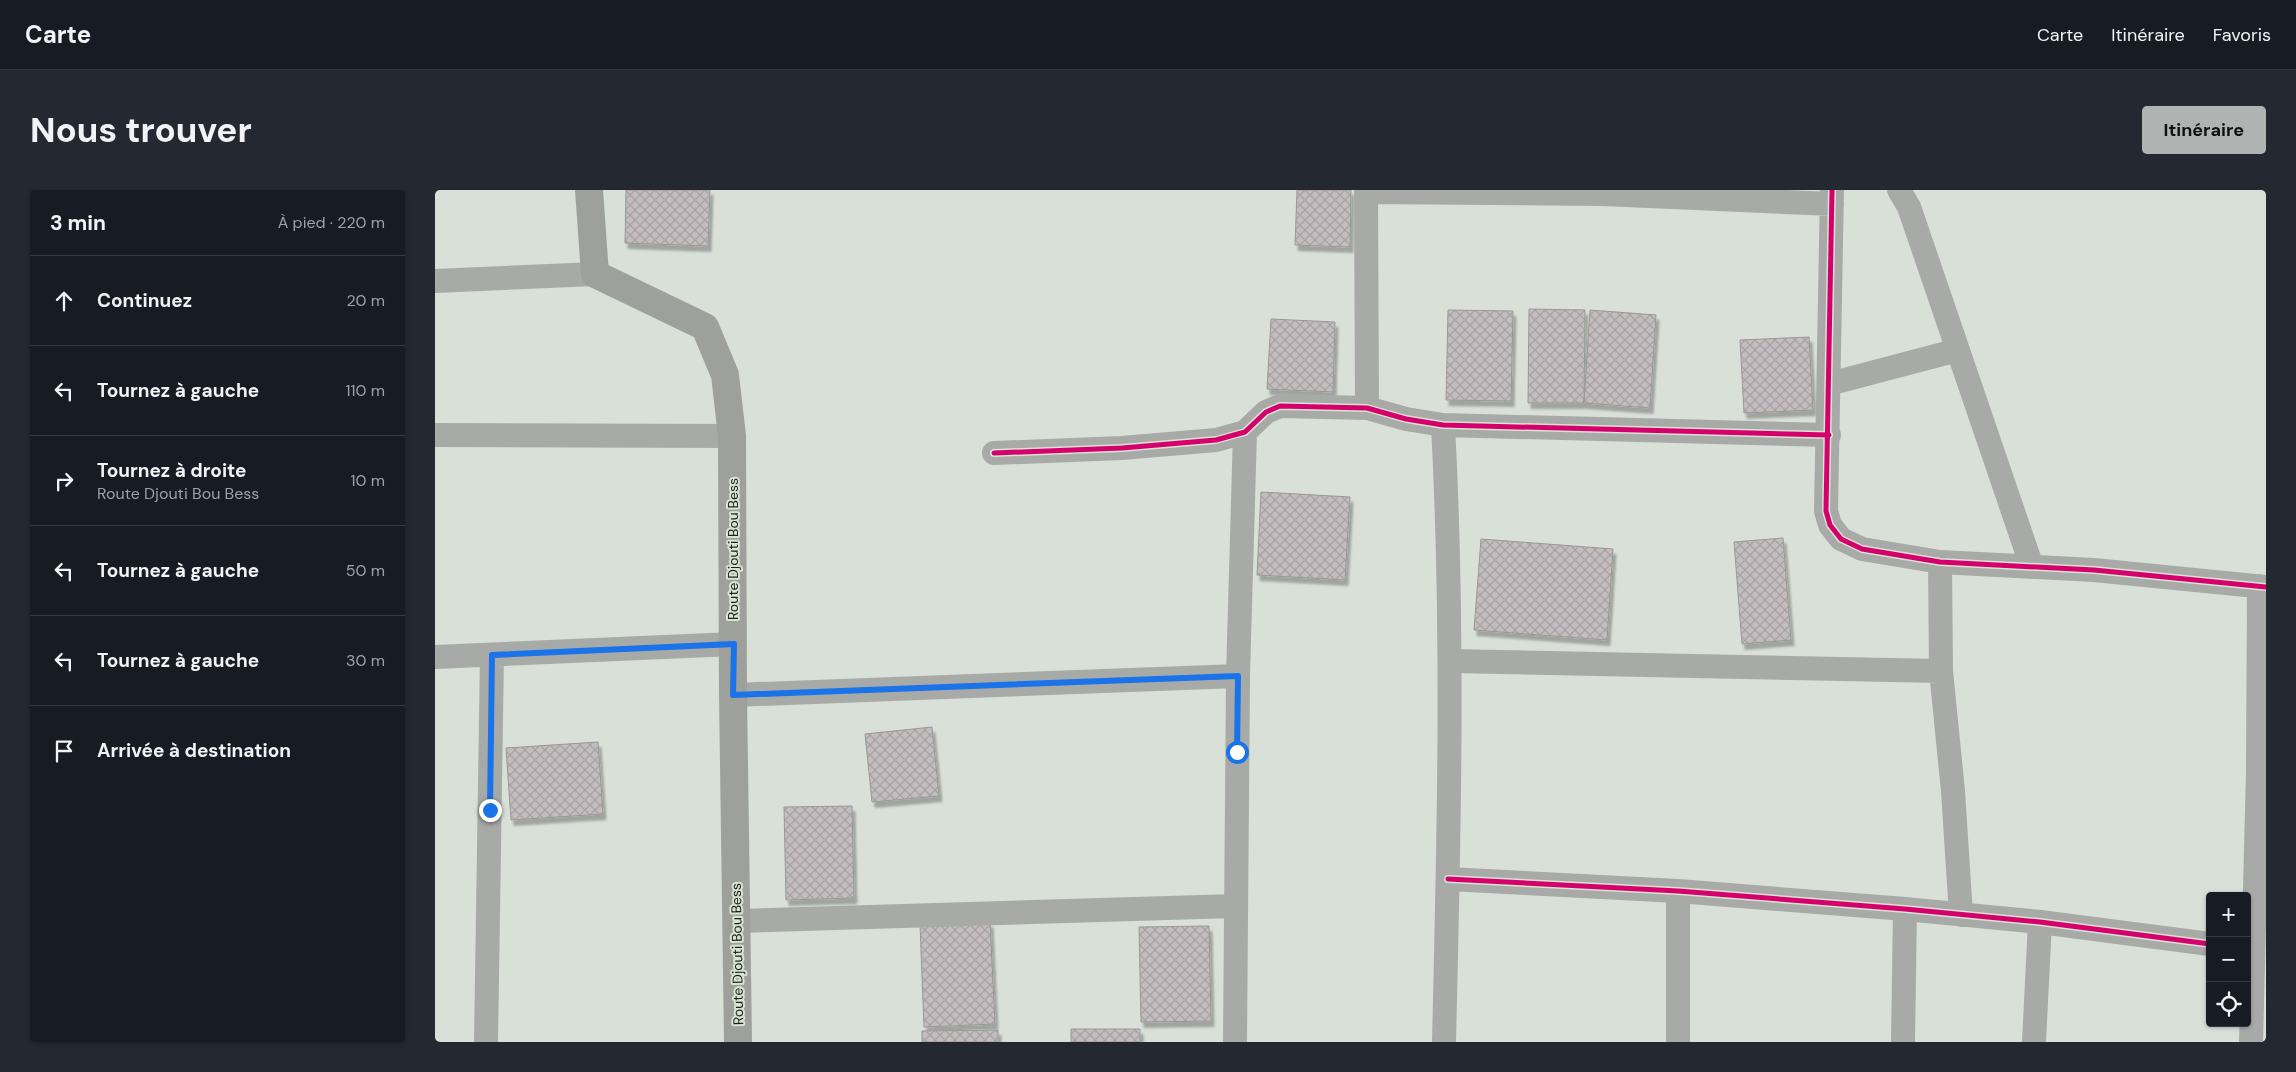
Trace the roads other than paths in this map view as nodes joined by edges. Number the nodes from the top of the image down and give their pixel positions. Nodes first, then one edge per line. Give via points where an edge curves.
1 (589, 190) edge
2 (1899, 190) edge
3 (1366, 191) edge
4 (1603, 192) edge
5 (1832, 197) edge
6 (595, 274) junction
7 (435, 281) edge
8 (1958, 350) junction
9 (1829, 384) junction
10 (1367, 408) junction
11 (1443, 425) junction
12 (1245, 432) junction
13 (435, 435) edge
14 (1829, 435) junction
15 (732, 436) junction
16 (994, 453) dead end
17 (1940, 562) junction
18 (2032, 567) junction
19 (2262, 586) edge
20 (734, 644) junction
21 (492, 655) junction
22 (435, 657) edge
23 (1451, 661) junction
24 (1941, 671) junction
25 (1238, 676) junction
26 (733, 695) junction
27 (1448, 879) junction
28 (1678, 891) junction
29 (1235, 906) junction
30 (1905, 910) junction
31 (1961, 915) junction
32 (737, 921) junction
33 (2040, 922) junction
34 (2206, 943) edge
35 (2255, 950) edge
36 (486, 1042) edge
37 (738, 1042) edge
38 (1235, 1042) edge
39 (1444, 1042) edge
40 (1678, 1042) edge
41 (1903, 1042) edge
42 (2034, 1042) edge
43 (2251, 1042) edge

1 - 6 main road
2 - 8 street via 1909,207
3 - 4 street
3 - 10 street
4 - 5 street
5 - 9 street
6 - 7 street
6 - 15 main road, Route Djouti Bou Bess via 705,327 725,375
8 - 9 street
8 - 18 street
9 - 14 street
10 - 11 street
10 - 12 street via 1280,406 1266,412
11 - 14 street
11 - 23 street
12 - 16 street via 1216,440 1179,444
12 - 25 street
13 - 15 street
14 - 17 street via 1826,511 1835,533 1850,545 1862,549
15 - 20 main road, Route Djouti Bou Bess
17 - 18 street
17 - 24 street
18 - 19 street
19 - 35 street
20 - 21 street
20 - 26 main road, Route Djouti Bou Bess
21 - 22 street
21 - 36 street
23 - 24 street
23 - 27 street
24 - 31 street
25 - 26 street
25 - 29 street
26 - 32 main road, Route Djouti Bou Bess
27 - 28 street
27 - 39 street
28 - 30 street
28 - 40 street
29 - 32 street
29 - 38 street
30 - 31 street
30 - 41 street
31 - 33 street
32 - 37 main road, Route Djouti Bou Bess
33 - 34 street
33 - 42 street
35 - 43 street

